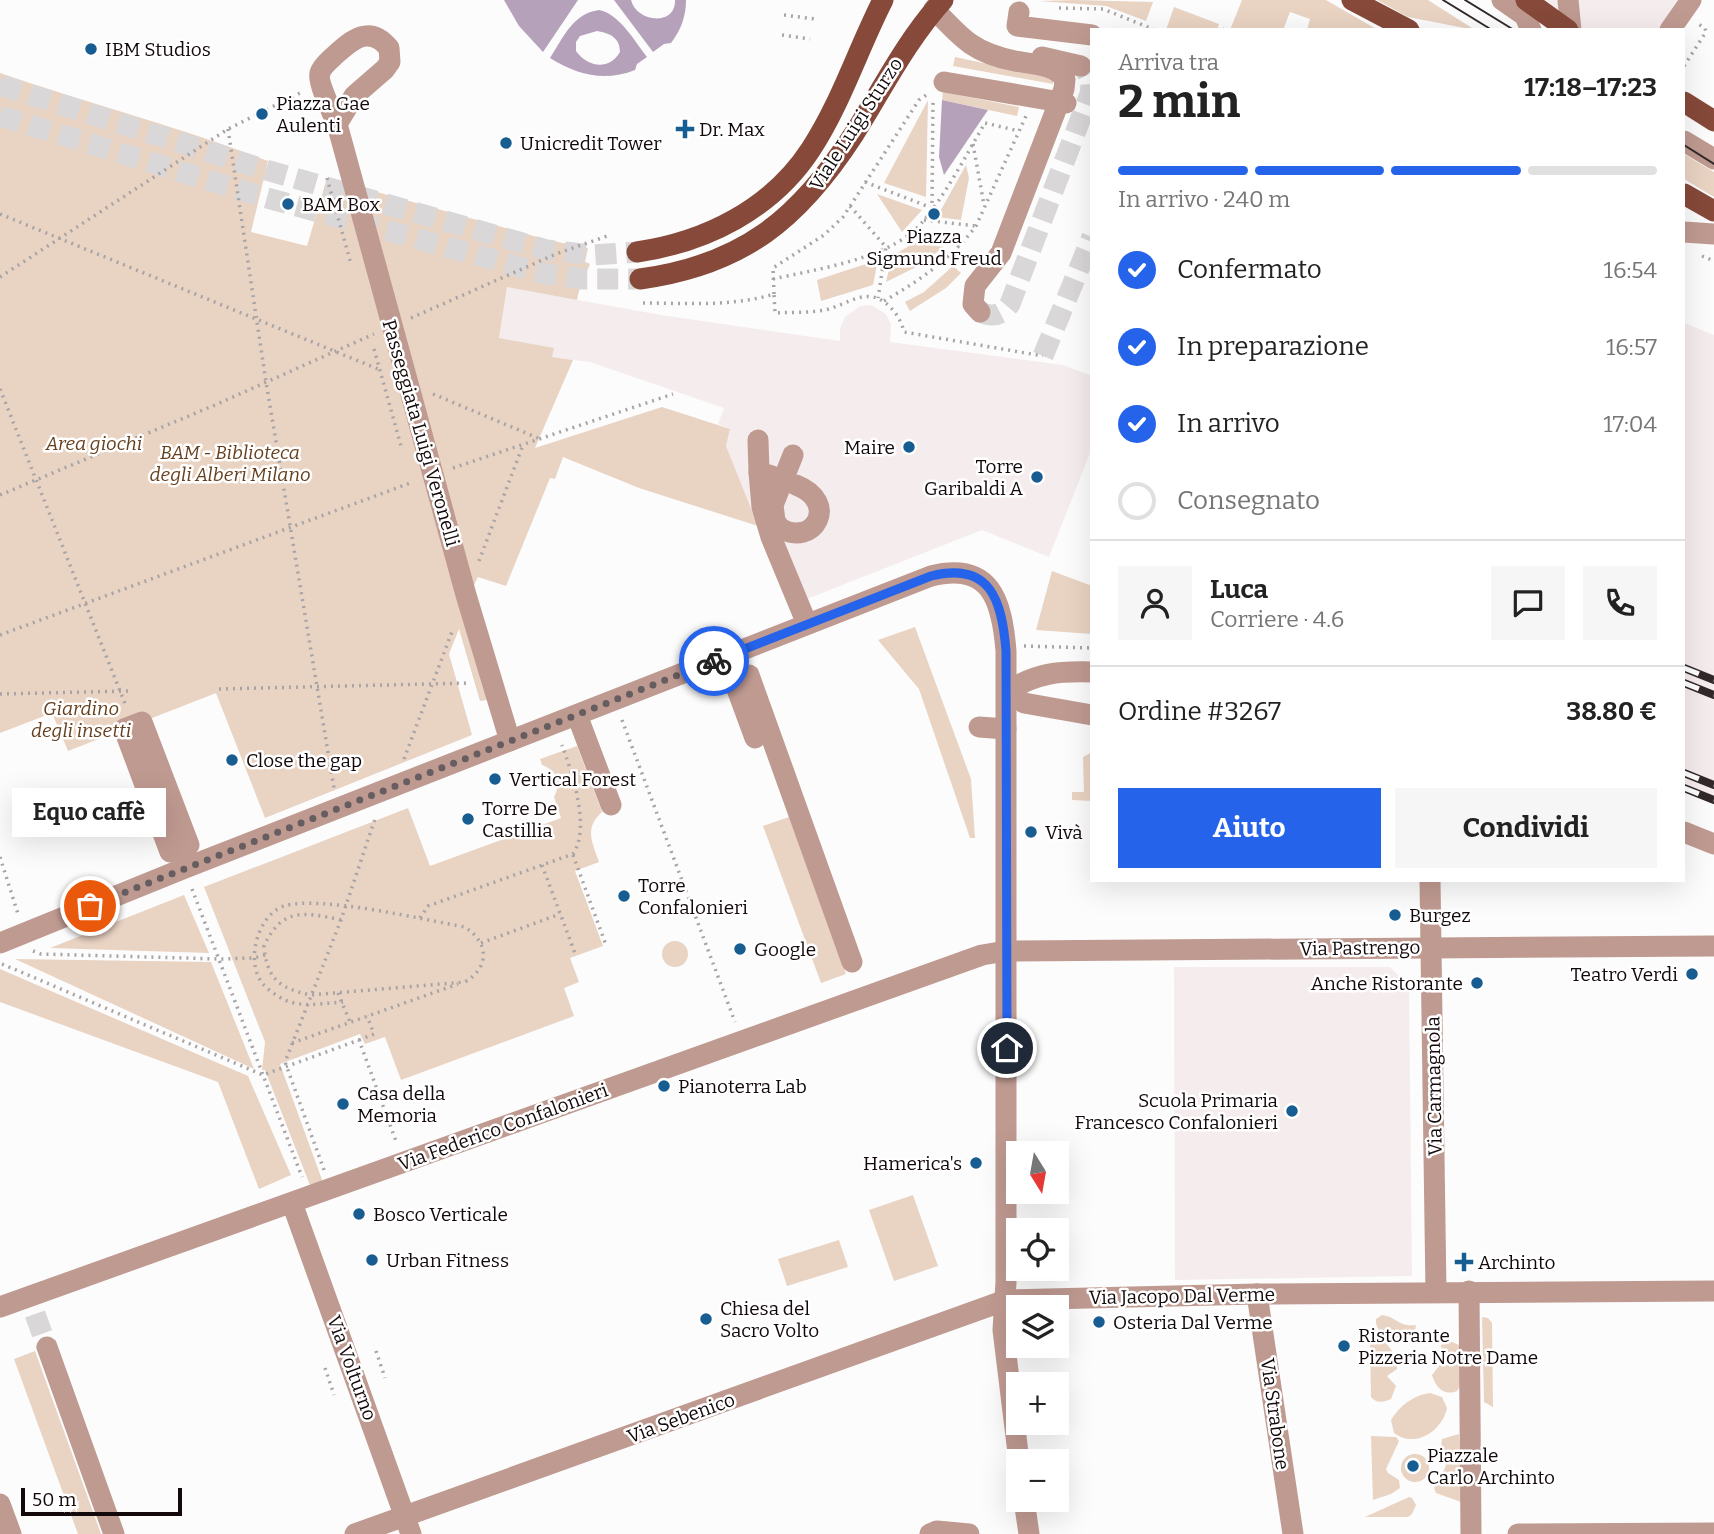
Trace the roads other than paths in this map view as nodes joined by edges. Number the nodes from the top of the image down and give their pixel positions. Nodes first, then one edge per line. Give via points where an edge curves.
1 (883, 0) edge
2 (1352, 0) edge
3 (1502, 0) edge
4 (1525, 0) edge
5 (1568, 0) edge
6 (938, 2) edge
7 (1019, 12) dead end
8 (1405, 28) edge
9 (1530, 28) edge
10 (1566, 28) edge
11 (1569, 28) edge
12 (1090, 36) edge
13 (1081, 66) dead end
14 (944, 82) dead end
15 (1062, 103) junction
16 (1685, 103) edge
17 (1714, 121) edge
18 (337, 124) dead end
19 (1685, 142) edge
20 (1714, 159) edge
21 (1685, 195) edge
22 (1714, 211) edge
23 (1685, 232) edge
24 (1714, 234) edge
25 (637, 252) tunnel mouth
26 (640, 279) tunnel mouth
27 (980, 312) dead end
28 (758, 440) dead end
29 (793, 455) dead end
30 (796, 485) dead end
31 (807, 624) junction
32 (723, 657) junction
33 (1090, 671) edge
34 (734, 681) junction
35 (1007, 691) junction
36 (577, 715) junction
37 (1090, 715) edge
38 (133, 725) joint
39 (979, 727) dead end
40 (1006, 729) junction
41 (755, 738) dead end
42 (510, 741) junction
43 (611, 805) dead end
44 (1685, 832) edge
45 (1714, 844) edge
46 (1430, 882) edge
47 (0, 943) edge
48 (1714, 946) edge
49 (1431, 947) junction
50 (1006, 951) junction
51 (852, 961) dead end
52 (301, 1200) junction
53 (1469, 1291) junction
54 (1714, 1291) edge
55 (1436, 1292) junction
56 (1257, 1294) junction
57 (1006, 1295) edge
58 (1069, 1298) edge
59 (1006, 1300) joint
60 (0, 1307) edge
61 (47, 1347) tunnel mouth
62 (1006, 1355) edge
63 (1006, 1358) edge
64 (1018, 1449) edge
65 (0, 1504) edge
66 (1026, 1512) edge
67 (408, 1525) edge
68 (931, 1533) edge
69 (1714, 1533) edge
70 (11, 1534) edge
71 (114, 1534) edge
72 (355, 1534) edge
73 (969, 1534) edge
74 (1029, 1534) edge
75 (1293, 1534) edge
76 (1471, 1534) edge
77 (1518, 1534) edge

1 - 25 main road, Viale Luigi Sturzo via 826,122 792,173 747,213 721,227
2 - 8 main road
3 - 9 street via 1525,16
4 - 10 main road
5 - 11 street
6 - 13 street via 989,45
6 - 15 street via 964,40 985,54 1059,71 1065,79
6 - 26 main road, Viale Luigi Sturzo via 826,175 794,211 761,237 725,256 689,270
7 - 12 street via 1017,26
14 - 15 street
15 - 27 street via 1000,253 975,286 973,304
16 - 17 main road
18 - 42 street, Passeggiata Luigi Veronelli
19 - 20 street
21 - 22 main road
23 - 24 street
28 - 31 street via 767,474 762,507
29 - 30 street, bridge via 773,513 780,528 795,534 814,526 819,512 812,493
31 - 32 street
31 - 35 street via 931,576 966,573 999,602
32 - 34 street
32 - 36 street
33 - 35 street via 1030,677
34 - 41 street
34 - 51 street via 749,675
35 - 37 street via 1024,703
35 - 40 street
36 - 42 street
36 - 43 street
38 - 38 street via 142,722 189,845 170,852 124,729
39 - 40 street
40 - 50 street
42 - 47 street
44 - 45 street
46 - 49 street, Via Carmagnola
48 - 49 street, Via Pastrengo
49 - 50 street, Via Pastrengo
49 - 55 street, Via Carmagnola
50 - 52 street, Via Federico Confalonieri via 982,955
50 - 57 street
52 - 60 street, Via Federico Confalonieri via 32,1305
52 - 67 street, Via Volturno
53 - 54 street
53 - 55 street
53 - 76 street
55 - 56 street, Via Jacopo Dal Verme
56 - 58 street, Via Jacopo Dal Verme
56 - 75 street, Via Strabone
59 - 62 street
59 - 67 street, Via Sebenico
61 - 71 street
63 - 64 street
65 - 70 street
66 - 74 street
67 - 72 street, Via Sebenico
68 - 73 street
69 - 77 street

